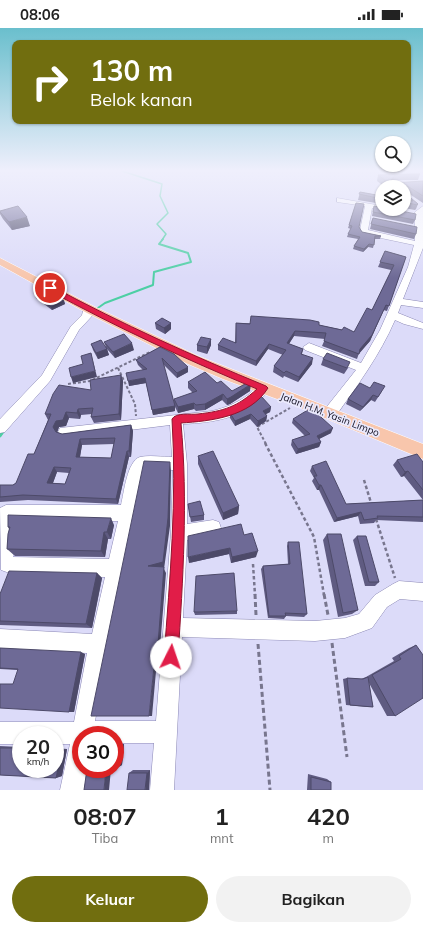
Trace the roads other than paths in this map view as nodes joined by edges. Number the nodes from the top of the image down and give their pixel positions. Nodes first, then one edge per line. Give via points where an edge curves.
1 (369, 207) edge
2 (418, 210) edge
3 (421, 245) edge
4 (0, 261) edge
5 (397, 301) junction
6 (423, 305) edge
7 (89, 310) junction
8 (392, 314) junction
9 (423, 326) edge
10 (309, 347) dead end
11 (363, 368) junction
12 (263, 388) junction
13 (330, 413) junction
14 (176, 419) junction
15 (0, 428) edge
16 (65, 432) edge
17 (423, 452) edge
18 (180, 464) junction
19 (126, 513) junction
20 (213, 528) dead end
21 (179, 533) junction
22 (116, 568) junction
23 (423, 592) edge
24 (174, 627) junction
25 (0, 639) edge
26 (99, 644) junction
27 (84, 726) edge
28 (166, 732) junction
29 (0, 733) edge
30 (124, 734) edge
31 (72, 736) edge
32 (74, 778) edge
33 (72, 790) edge
34 (162, 790) edge

1 - 3 street via 370,219 364,230 367,233
2 - 3 street via 416,229
3 - 5 street
4 - 7 main road, Jalan H.M. Yasin Limpo
5 - 6 street
5 - 8 street
7 - 12 main road, Jalan H.M. Yasin Limpo via 163,346
7 - 15 street via 87,316 75,328 46,378
8 - 9 street
8 - 11 street via 380,341
10 - 11 street
11 - 13 street
12 - 13 main road, Jalan H.M. Yasin Limpo
12 - 14 street via 245,405 228,413
13 - 17 main road, Jalan H.M. Yasin Limpo
14 - 16 street
14 - 18 street
18 - 19 street via 139,464
18 - 21 street
19 - 22 street
19 - 22 street via 6,513 4,555 7,564
20 - 21 street
21 - 24 street
22 - 26 street
23 - 24 street via 399,590 381,601 365,621 345,628 257,630
24 - 28 street
25 - 26 street
26 - 27 street
28 - 30 street
28 - 34 street
29 - 31 street
32 - 33 street

